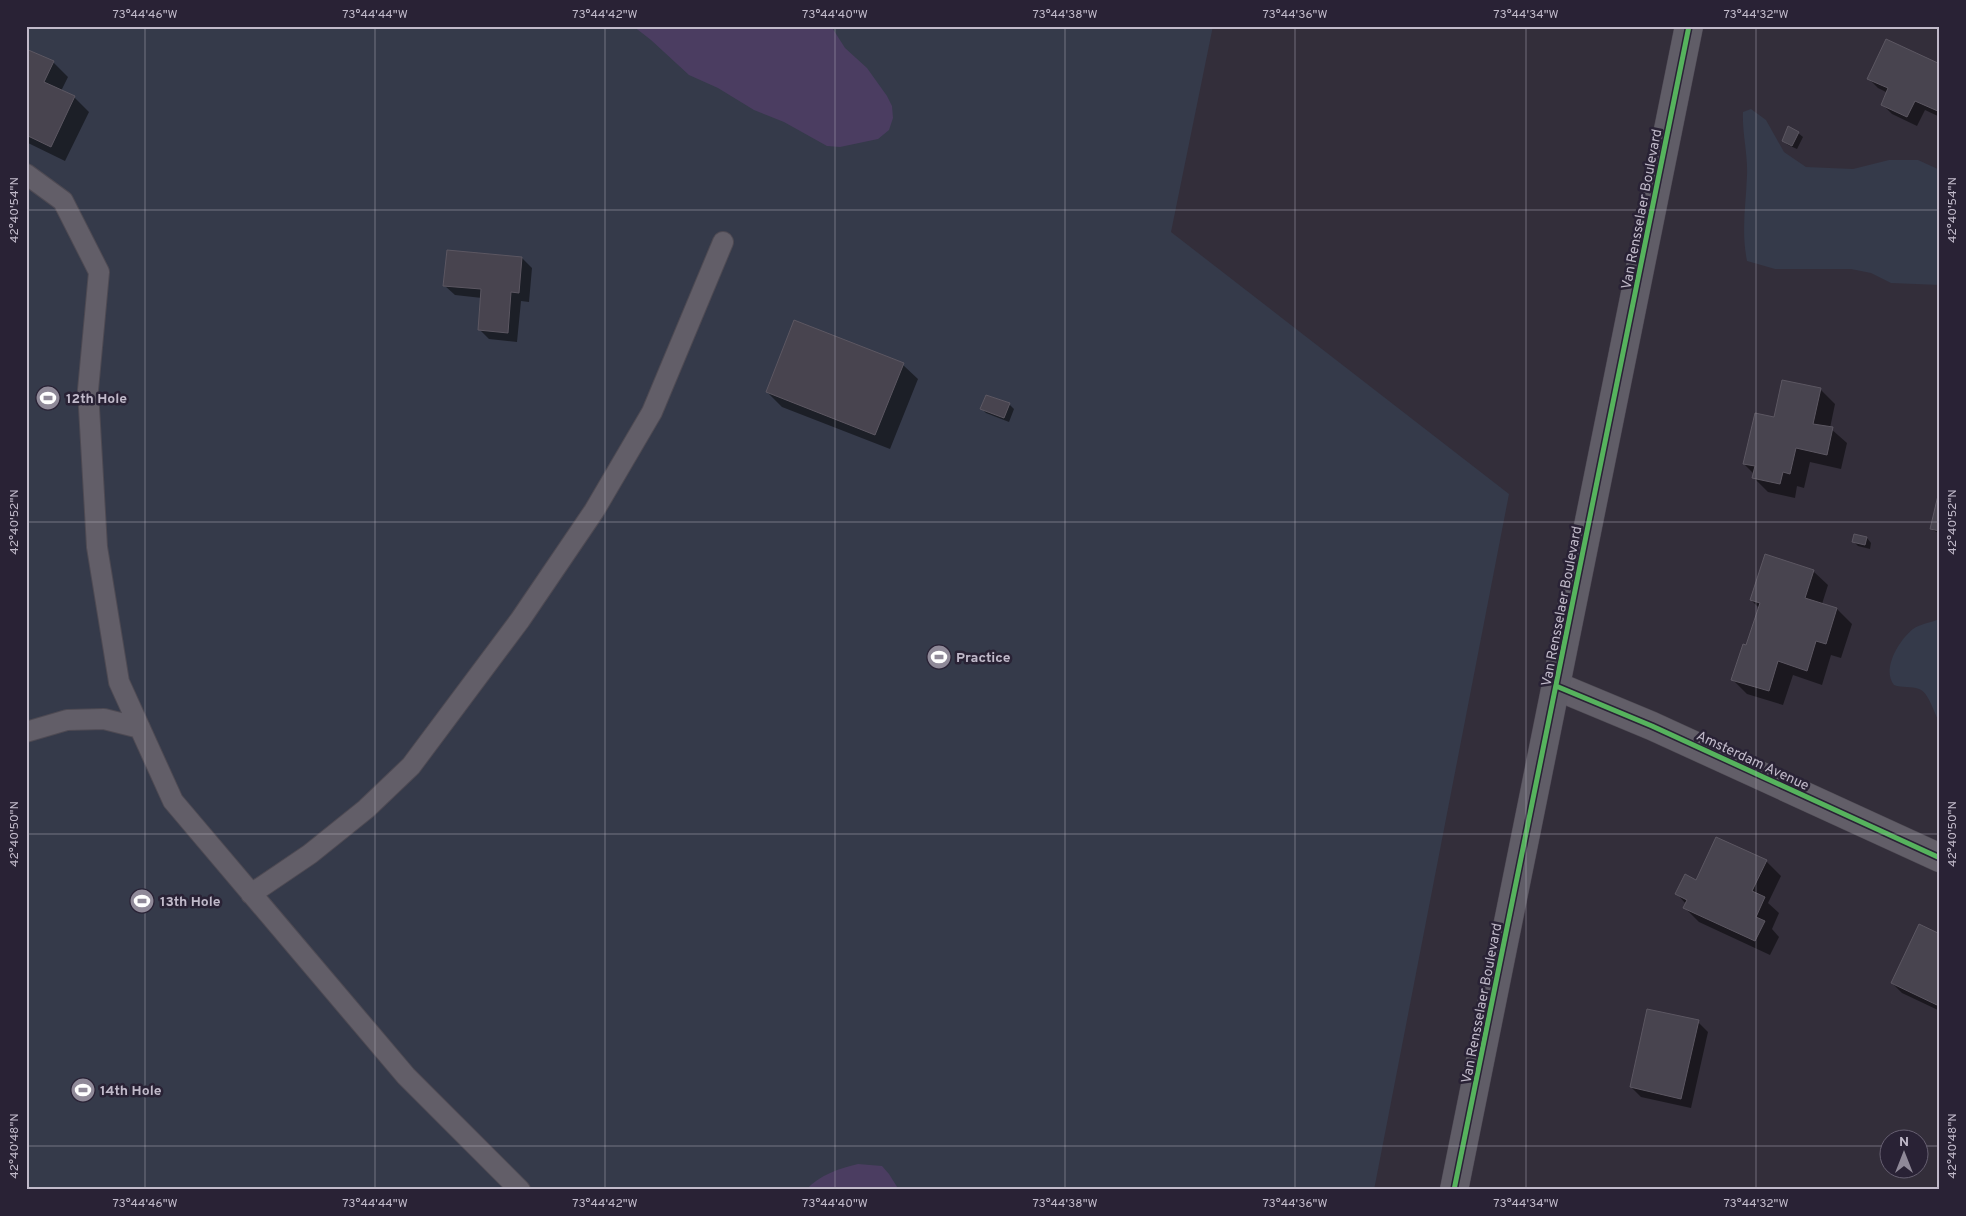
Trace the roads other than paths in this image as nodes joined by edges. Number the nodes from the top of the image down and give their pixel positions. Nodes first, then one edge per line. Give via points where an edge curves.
1 (1689, 26) edge
2 (26, 174) edge
3 (723, 242) dead end
4 (1556, 686) junction
5 (140, 728) junction
6 (26, 732) edge
7 (1940, 858) edge
8 (252, 894) junction
9 (520, 1190) edge
10 (1454, 1190) edge

1 - 4 main road, Van Rensselaer Boulevard
2 - 5 lane via 63,201 99,272 88,390 97,547 119,682
3 - 8 lane via 652,412 594,511 520,620 411,766 310,854
4 - 7 street, Amsterdam Avenue via 1652,726
4 - 10 main road, Van Rensselaer Boulevard
5 - 6 lane via 104,720 67,720
5 - 8 lane via 173,801
8 - 9 lane via 406,1076

